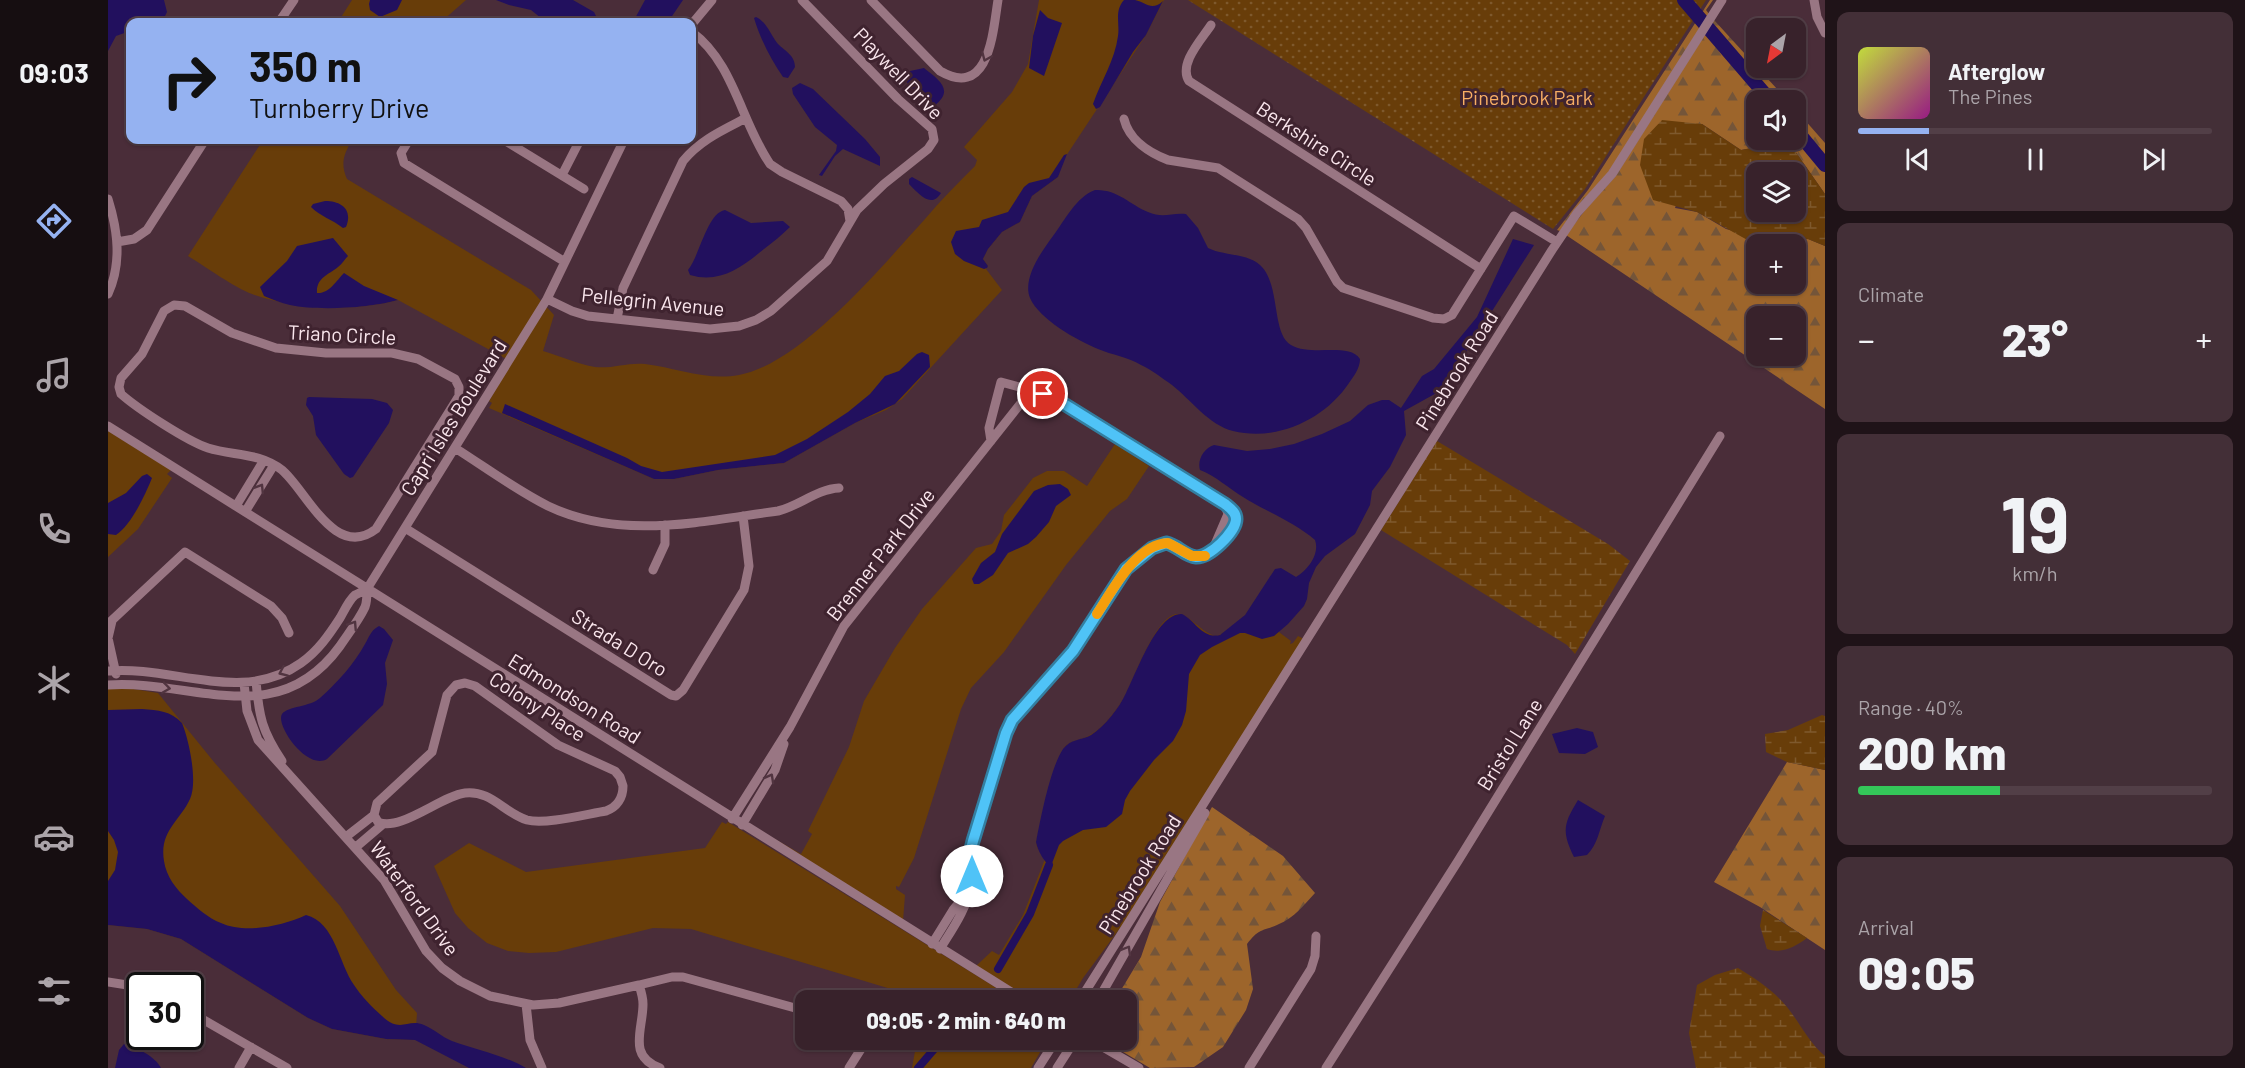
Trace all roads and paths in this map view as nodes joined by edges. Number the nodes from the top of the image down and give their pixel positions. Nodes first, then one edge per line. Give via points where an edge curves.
1 (294, 0) edge
2 (712, 0) edge
3 (802, 0) edge
4 (871, 0) edge
5 (998, 0) edge
6 (1814, 0) edge
7 (1720, 3) edge
8 (282, 18) edge
9 (696, 19) edge
10 (1211, 24) dead end
11 (1825, 33) edge
12 (696, 36) edge
13 (746, 118) junction
14 (1124, 119) dead end
15 (202, 144) edge
16 (407, 144) edge
17 (511, 144) edge
18 (578, 144) edge
19 (622, 144) edge
20 (562, 175) junction
21 (584, 189) dead end
22 (108, 199) edge
23 (850, 221) junction
24 (117, 242) junction
25 (1557, 242) junction
26 (565, 262) junction
27 (1481, 269) junction
28 (108, 294) edge
29 (547, 299) junction
30 (617, 319) junction
31 (1043, 394) junction
32 (108, 426) edge
33 (1720, 436) dead end
34 (991, 441) junction
35 (455, 448) junction
36 (264, 460) junction
37 (274, 465) junction
38 (839, 488) dead end
39 (236, 506) junction
40 (245, 512) junction
41 (743, 516) junction
42 (665, 525) junction
43 (405, 528) junction
44 (653, 570) dead end
45 (368, 589) junction
46 (110, 623) edge
47 (289, 633) dead end
48 (325, 640) junction
49 (336, 650) junction
50 (112, 671) edge
51 (256, 681) junction
52 (244, 683) junction
53 (113, 685) edge
54 (257, 696) junction
55 (245, 698) junction
56 (790, 727) junction
57 (1228, 765) junction
58 (292, 776) junction
59 (374, 815) junction
60 (732, 819) junction
61 (383, 824) junction
62 (742, 825) junction
63 (347, 836) junction
64 (356, 847) junction
65 (1316, 936) dead end
66 (936, 946) junction
67 (108, 982) edge
68 (126, 985) edge
69 (639, 985) junction
70 (1008, 990) edge
71 (1086, 990) edge
72 (1104, 990) edge
73 (526, 1004) junction
74 (795, 1008) edge
75 (204, 1020) edge
76 (251, 1047) junction
77 (860, 1050) edge
78 (1050, 1050) edge
79 (1069, 1050) edge
80 (1108, 1050) edge
81 (239, 1068) edge
82 (287, 1068) edge
83 (542, 1068) edge
84 (660, 1068) edge
85 (849, 1068) edge
86 (1038, 1068) edge
87 (1057, 1068) edge
88 (1139, 1068) edge
89 (1249, 1068) edge
90 (1326, 1068) edge

1 - 8 street
2 - 9 street
3 - 23 street, Playwell Drive via 934,132 928,149 876,191
5 -> 4 street via 986,61 973,74 960,77 940,71
6 - 11 street
7 - 25 street, Pinebrook Road via 1612,174
10 - 27 street, Berkshire Circle via 1187,63 1189,81
12 - 13 street via 714,52
13 - 23 street via 764,163 838,198 848,209
13 - 30 street via 704,140 683,161 626,281
14 - 27 street via 1135,139 1161,157 1216,167 1298,219 1337,282 1348,290 1444,319 1454,313
15 - 24 street via 147,230 134,239
16 - 26 street via 401,153 404,163
17 - 20 street
18 - 20 street
19 - 26 street, Capri Isles Boulevard
20 - 21 street
22 - 24 street
23 - 30 street, Pellegrin Avenue via 821,267 771,311 747,324 710,329
24 - 28 street via 116,271
25 - 27 street via 1514,216
25 - 57 street, Pinebrook Road
26 - 29 street, Capri Isles Boulevard
29 - 30 street, Pellegrin Avenue via 581,315
29 - 35 street, Capri Isles Boulevard
31 - 34 street, Brenner Park Drive via 1024,400
31 - 34 street via 1001,382 989,428
31 - 66 street via 1225,504 1234,512 1236,522 1205,555 1196,557 1163,543 1136,559 1073,651 1016,714 1006,733 973,841 970,890 957,905
32 - 39 street, Edmondson Road
33 - 90 street, Bristol Lane
34 - 56 street, Brenner Park Drive via 842,628
35 - 42 street via 533,497 567,513 615,525
35 - 43 street, Capri Isles Boulevard
36 - 37 street, Triano Circle
36 - 37 street, Triano Circle via 202,446 121,394 119,382 142,354 169,307 182,305 232,333 282,349 400,354 428,364 458,384 459,396 446,418 378,526 366,536 348,536 321,519 297,485
36 - 39 street
40 -> 37 street
38 - 41 street via 825,490 785,510
39 - 40 street, Edmondson Road
40 - 45 street, Edmondson Road
41 - 42 street
41 - 43 street, Strada D Oro via 749,566 744,590 676,698
42 - 44 street via 665,544
43 - 45 street, Capri Isles Boulevard
45 - 48 street, Capri Isles Boulevard via 354,596
49 -> 45 street, Capri Isles Boulevard via 365,606
45 - 60 street, Edmondson Road
46 - 47 street via 185,552 271,606
46 - 50 street
48 - 49 street
48 -> 51 street, Capri Isles Boulevard via 293,668
49 - 54 street, Capri Isles Boulevard via 318,668 287,688
50 - 52 street, Capri Isles Boulevard
50 - 53 street
51 - 52 street, Capri Isles Boulevard
51 - 54 street, Waterford Drive
52 - 55 street, Waterford Drive
53 -> 55 street, Capri Isles Boulevard via 140,684
54 - 55 street, Capri Isles Boulevard
54 - 58 street, Waterford Drive via 266,734
55 - 58 street, Waterford Drive via 258,740
56 - 60 street, Brenner Park Drive
62 -> 56 street, Brenner Park Drive via 775,770
57 - 71 street, Pinebrook Road
72 -> 57 street, Pinebrook Road via 1196,831
58 - 63 street, Waterford Drive
59 - 61 street
59 - 61 street, Colony Place via 381,798 432,752 447,694 465,683 475,686 558,745 615,771 623,786 619,801 610,809 541,821 523,818 487,796 465,793
59 - 63 street, Colony Place
60 - 62 street, Edmondson Road
61 - 64 street, Colony Place
62 - 66 street, Edmondson Road
63 - 64 street, Waterford Drive
64 - 73 street, Waterford Drive via 384,880 419,941 442,968 480,992
65 - 89 street via 1311,969
66 - 70 street, Edmondson Road
67 - 68 street
69 - 73 street, Waterford Drive via 559,1003
69 - 74 street, Waterford Drive via 683,977
69 - 84 street via 643,1002 639,1049 645,1060
73 - 83 street via 530,1040
75 - 76 street
76 - 81 street
76 - 82 street
77 - 85 street
78 - 86 street
79 - 87 street
80 - 88 street

